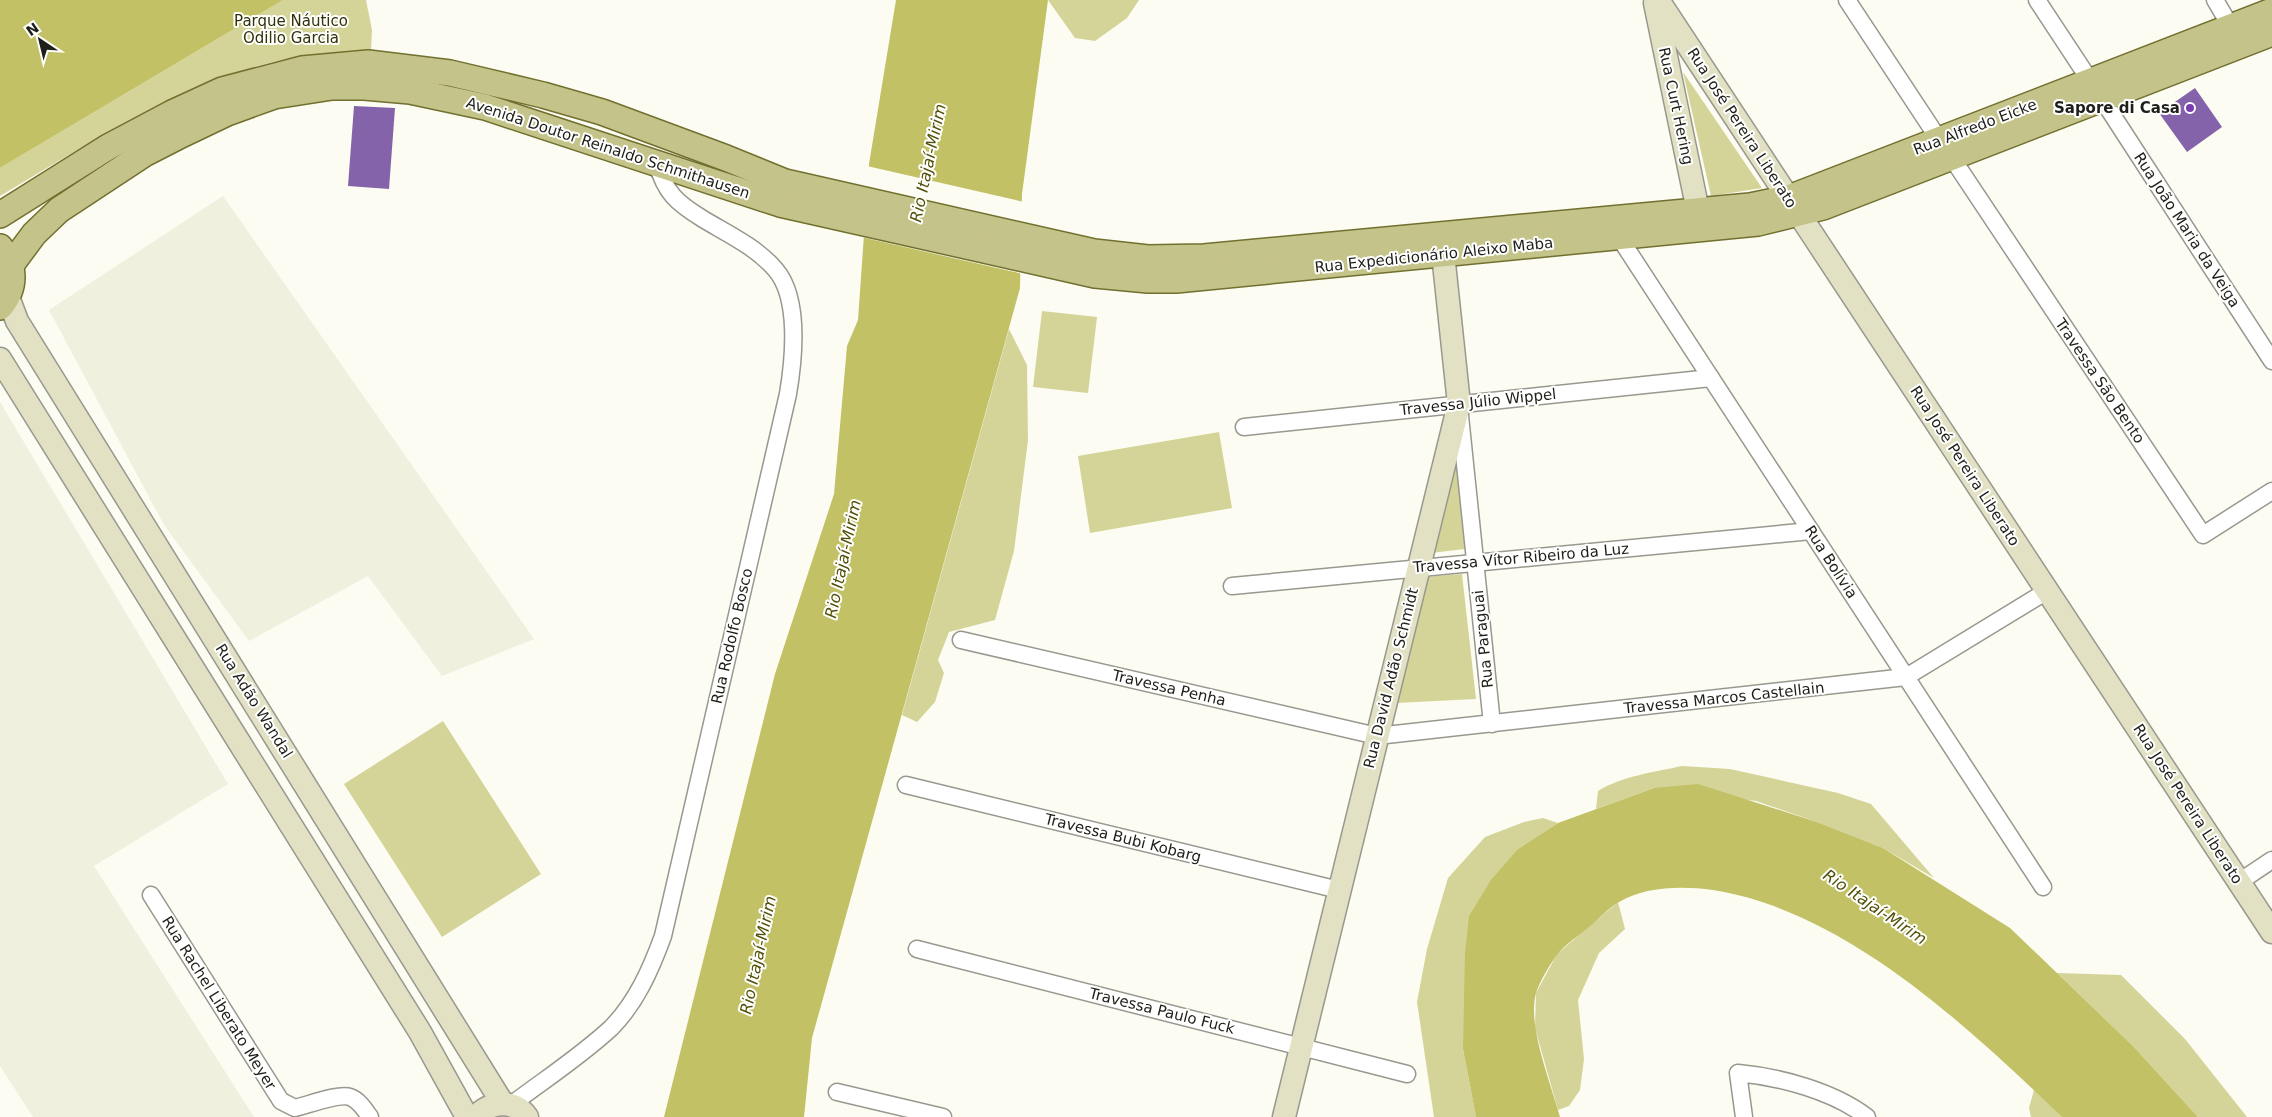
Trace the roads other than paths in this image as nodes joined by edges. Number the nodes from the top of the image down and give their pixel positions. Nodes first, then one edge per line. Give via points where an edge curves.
1 (1656, 0) edge
2 (1847, 0) edge
3 (2037, 0) edge
4 (2214, 0) edge
5 (2272, 11) edge
6 (2231, 27) junction
7 (2272, 33) edge
8 (2097, 90) junction
9 (543, 95) junction
10 (523, 118) junction
11 (1946, 149) junction
12 (656, 163) junction
13 (783, 193) junction
14 (1794, 207) junction
15 (1698, 211) junction
16 (0, 215) edge
17 (1620, 237) junction
18 (1442, 245) junction
19 (6, 256) edge
20 (4, 302) edge
21 (0, 359) edge
22 (2272, 361) edge
23 (1711, 378) junction
24 (1459, 404) junction
25 (1244, 427) dead end
26 (2272, 491) edge
27 (1811, 531) junction
28 (1475, 563) junction
29 (1418, 568) junction
30 (1232, 586) dead end
31 (2047, 590) junction
32 (960, 640) dead end
33 (1906, 677) junction
34 (1492, 724) junction
35 (1377, 736) junction
36 (906, 785) dead end
37 (2272, 860) edge
38 (2239, 882) junction
39 (2042, 887) dead end
40 (1339, 890) junction
41 (151, 895) dead end
42 (2272, 932) edge
43 (916, 949) dead end
44 (1301, 1047) junction
45 (1407, 1074) dead end
46 (837, 1092) dead end
47 (514, 1109) edge
48 (370, 1117) edge
49 (467, 1117) edge
50 (476, 1117) edge
51 (943, 1117) edge
52 (1284, 1117) edge
53 (1744, 1117) edge
54 (1867, 1117) edge

1 - 14 main road, Rua José Pereira Liberato
1 - 15 main road, Rua Curt Hering
2 - 11 street
3 - 8 street, Rua João Maria da Veiga
4 - 6 street
5 - 6 main road, Rua Alfredo Eicke
6 - 8 main road, Rua Alfredo Eicke
7 - 8 main road, Rua Alfredo Eicke
8 - 11 main road, Rua Alfredo Eicke
8 - 22 street, Rua João Maria da Veiga
9 - 10 main road
9 - 13 main road, Avenida Doutor Reinaldo Schmithausen via 602,112 726,158
9 - 16 main road, Avenida Doutor Reinaldo Schmithausen via 450,73 368,63 275,74 222,90 172,113 108,147
10 - 12 main road, Avenida Doutor Reinaldo Schmithausen
10 - 19 main road, Avenida Doutor Reinaldo Schmithausen via 451,99 383,89 332,87 274,96 228,113 144,154 59,210
11 - 14 main road, Rua Alfredo Eicke
11 - 26 street, Travessa São Bento via 2203,535
12 - 13 main road, Avenida Doutor Reinaldo Schmithausen
12 - 47 street, Rua Rodolfo Bosco via 662,183 679,204 755,250 776,270 788,292 793,364 672,898 653,965 634,999 611,1028
13 - 18 main road, Rua Expedicionário Aleixo Maba via 1071,259 1204,257
14 - 15 main road, Rua Expedicionário Aleixo Maba via 1750,206
14 - 17 main road, Rua Expedicionário Aleixo Maba via 1758,223
14 - 31 main road, Rua José Pereira Liberato
15 - 18 main road, Rua Expedicionário Aleixo Maba
17 - 18 main road, Rua Expedicionário Aleixo Maba
17 - 23 street, Rua Bolívia
18 - 24 main road, Rua David Adão Schmidt
19 - 20 main road via 12,287
20 - 47 main road, Rua Adão Wandal
21 - 49 main road via 420,1032
23 - 24 street, Travessa Júlio Wippel
23 - 27 street, Rua Bolívia
24 - 25 street, Travessa Júlio Wippel
24 - 28 street, Rua Paraguai
24 - 29 main road, Rua David Adão Schmidt
27 - 28 street, Travessa Vítor Ribeiro da Luz
27 - 33 street, Rua Bolívia
28 - 29 street, Travessa Vítor Ribeiro da Luz
28 - 34 street, Rua Paraguai
29 - 30 street, Travessa Vítor Ribeiro da Luz
29 - 35 main road, Rua David Adão Schmidt
31 - 33 street, Travessa Marcos Castellain
31 - 38 main road, Rua José Pereira Liberato
32 - 35 street, Travessa Penha
33 - 34 street, Travessa Marcos Castellain
33 - 39 street, Rua Bolívia
34 - 35 street, Travessa Marcos Castellain
35 - 40 main road, Rua David Adão Schmidt
36 - 40 street, Travessa Bubi Kobarg
37 - 38 street
38 - 42 main road, Rua José Pereira Liberato
40 - 44 main road, Rua David Adão Schmidt
41 - 48 street, Rua Rachel Liberato Meyer via 281,1101 295,1108 337,1097 350,1097 363,1106
43 - 44 street, Travessa Paulo Fuck
44 - 45 street, Travessa Paulo Fuck
44 - 52 main road, Rua David Adão Schmidt
46 - 51 street
47 - 50 main road via 488,1107
53 - 54 street via 1738,1073 1765,1076 1818,1091

